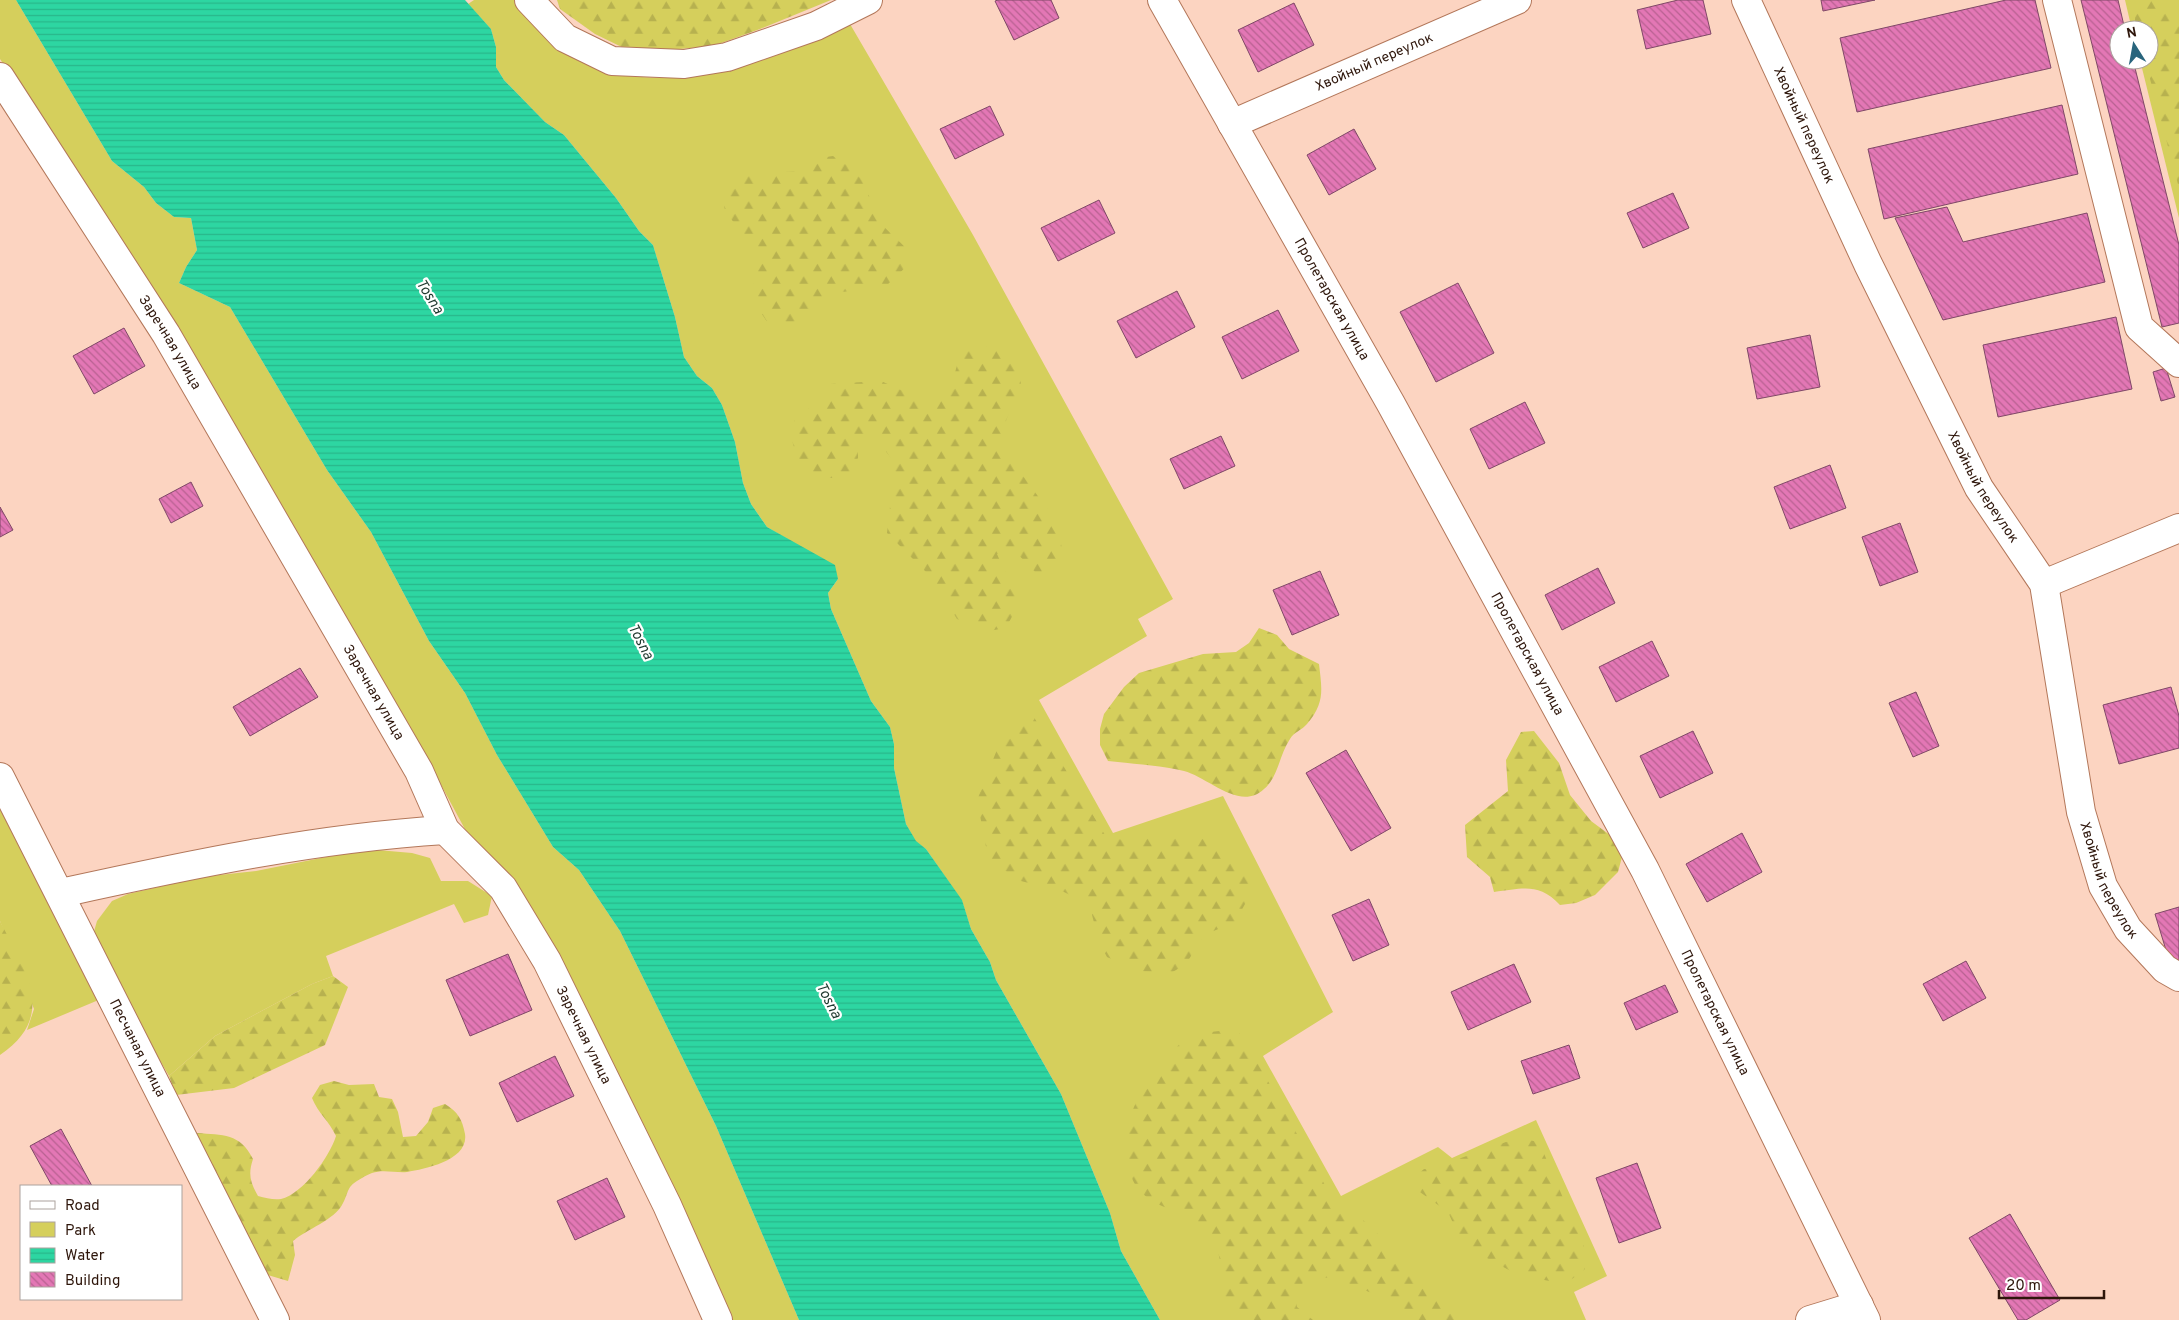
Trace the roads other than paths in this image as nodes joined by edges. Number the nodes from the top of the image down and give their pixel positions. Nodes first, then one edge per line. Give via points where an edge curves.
1 (529, 0) edge
2 (868, 0) edge
3 (1162, 0) edge
4 (1517, 0) edge
5 (1746, 0) edge
6 (2056, 0) edge
7 (0, 77) edge
8 (1232, 124) junction
9 (2179, 363) edge
10 (2179, 528) edge
11 (2044, 584) junction
12 (0, 777) edge
13 (445, 830) junction
14 (61, 893) junction
15 (2179, 977) edge
16 (1863, 1312) edge
17 (275, 1320) edge
18 (718, 1320) edge
19 (1810, 1320) edge

1 - 2 street via 565,38 612,61 675,64 727,57 816,26
3 - 8 street, Пролетарская улица
4 - 8 street, Хвойный переулок
5 - 11 street, Хвойный переулок via 1868,264 1979,488
6 - 9 street via 2139,327
7 - 13 street, Заречная улица via 166,334 419,771
8 - 16 street, Пролетарская улица via 1391,404 1645,870
10 - 11 street
11 - 15 street, Хвойный переулок via 2081,812 2103,886 2128,929 2166,969
12 - 14 street, Песчаная улица
13 - 14 street via 377,834 196,864
13 - 18 street, Заречная улица via 503,888 547,961 667,1205
14 - 17 street, Песчаная улица
16 - 19 street

